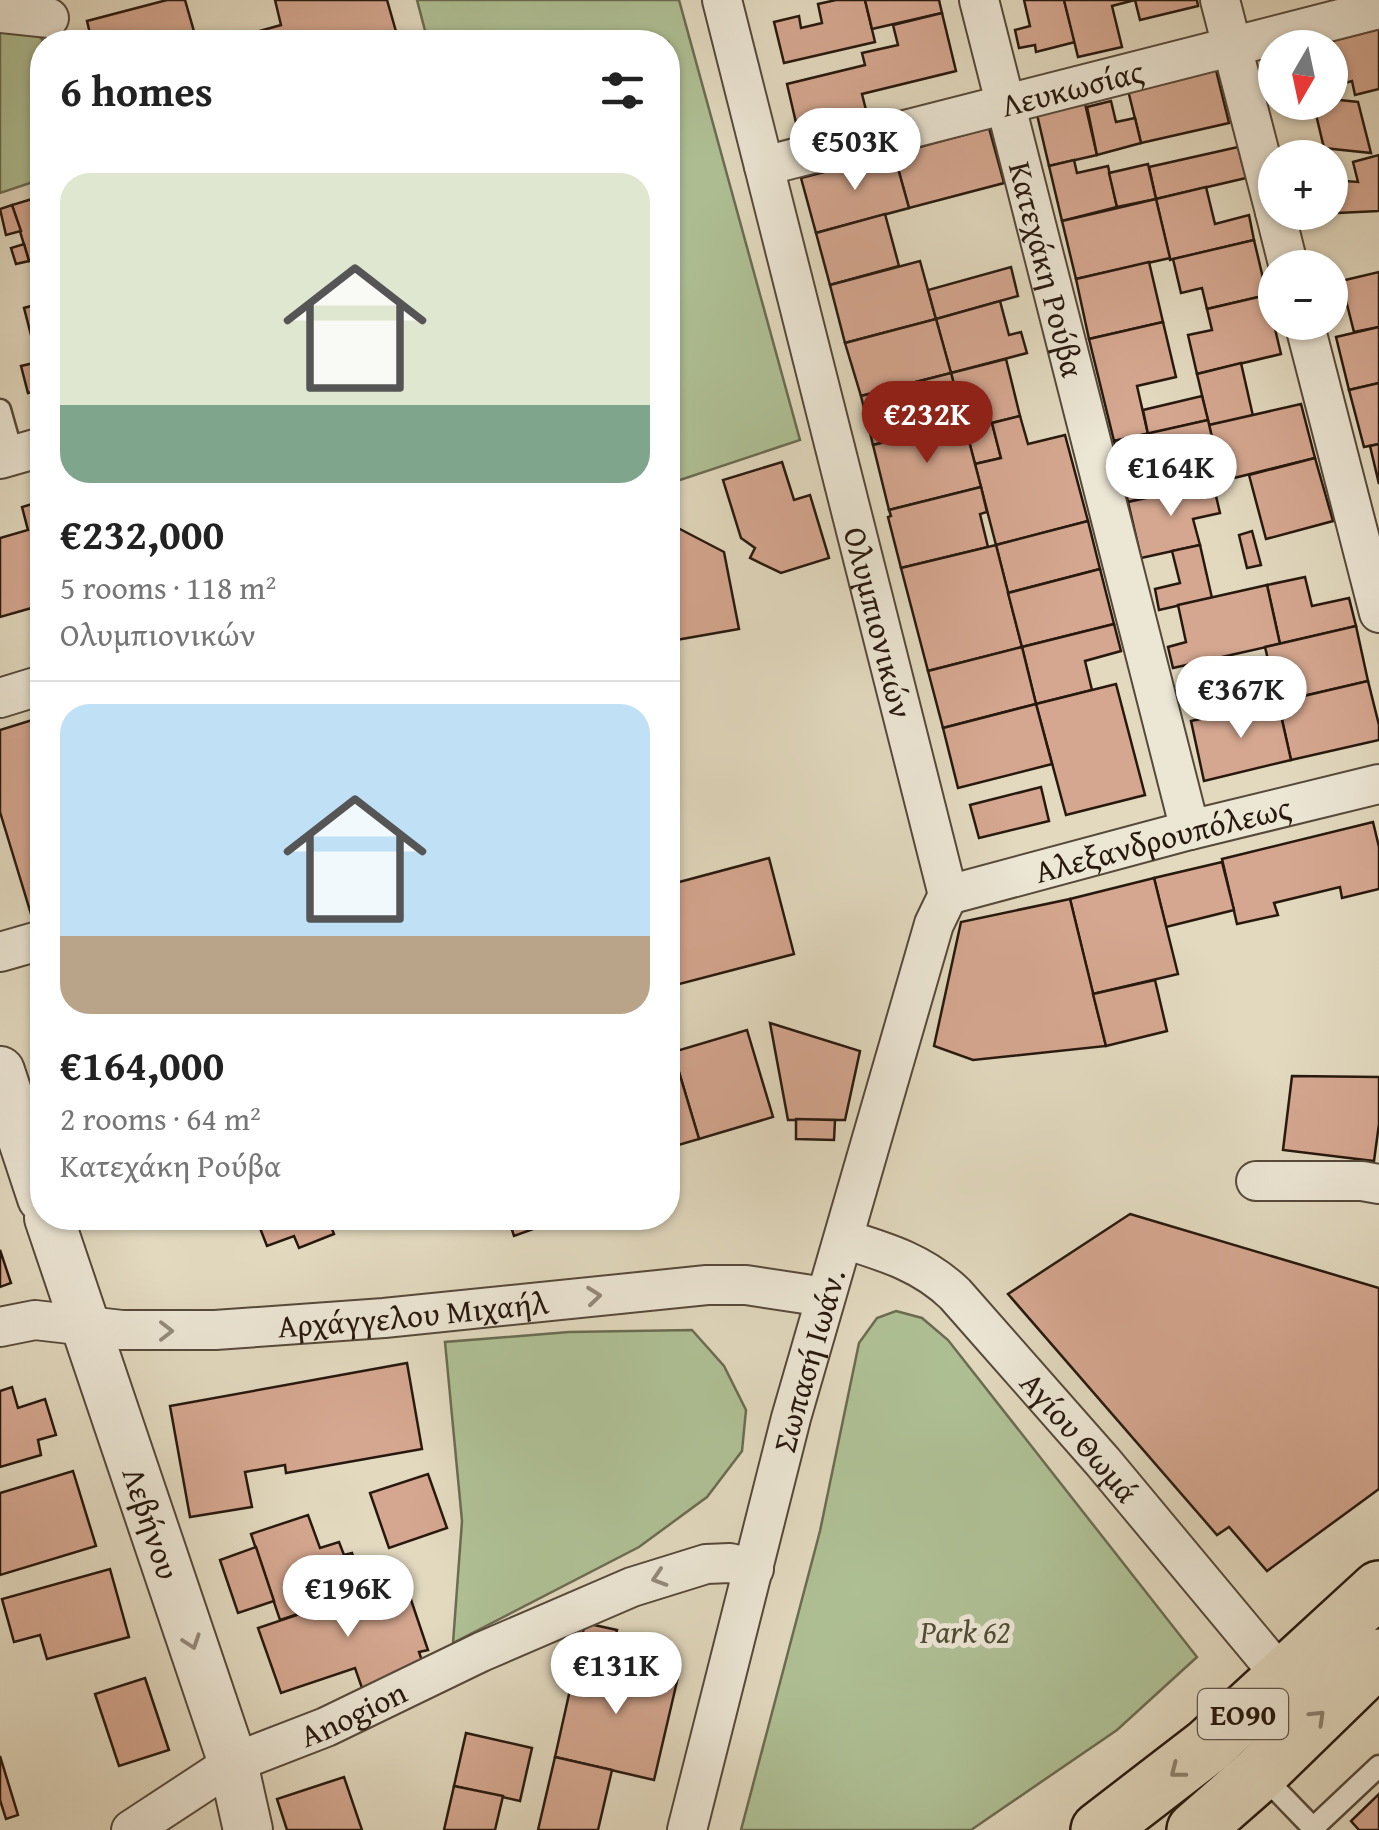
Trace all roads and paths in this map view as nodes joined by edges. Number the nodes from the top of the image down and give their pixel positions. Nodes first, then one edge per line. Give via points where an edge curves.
1 (722, 0) edge
2 (979, 0) edge
3 (1220, 0) edge
4 (1379, 9) edge
5 (0, 13) edge
6 (49, 20) edge
7 (1232, 45) junction
8 (1006, 103) junction
9 (1258, 146) edge
10 (764, 166) junction
11 (1309, 340) edge
12 (0, 410) edge
13 (18, 454) edge
14 (1379, 612) edge
15 (30, 688) edge
16 (0, 698) edge
17 (1379, 784) edge
18 (1190, 830) junction
19 (948, 895) junction
20 (30, 943) edge
21 (0, 952) edge
22 (0, 1070) edge
23 (9, 1129) edge
24 (30, 1173) edge
25 (1256, 1181) dead end
26 (1379, 1184) edge
27 (53, 1230) edge
28 (844, 1239) junction
29 (825, 1297) junction
30 (0, 1327) edge
31 (88, 1328) junction
32 (754, 1569) junction
33 (1373, 1606) edge
34 (1379, 1658) edge
35 (1283, 1678) junction
36 (232, 1764) junction
37 (1379, 1766) edge
38 (1260, 1772) junction
39 (1313, 1829) edge
40 (131, 1830) edge
41 (248, 1830) edge
42 (687, 1830) edge
43 (1099, 1830) edge
44 (1195, 1830) edge

1 - 10 street, Ολυμπιονικών
2 - 8 street, Κατεχάκη Ρούβα
3 - 7 street
4 - 7 street, Λευκωσίας
5 - 6 street
7 - 8 street, Λευκωσίας
7 - 9 street
8 - 10 street, Λευκωσίας
8 - 18 street, Κατεχάκη Ρούβα
10 - 19 street, Ολυμπιονικών
11 - 14 street
12 - 13 lane
15 - 16 street
17 - 18 street, Αλεξανδρουπόλεως
18 - 19 street, Αλεξανδρουπόλεως
19 - 28 street, Σωπασή Ιωάν. via 934,924
20 - 21 street
22 - 23 street
23 - 24 street
25 - 26 street
27 - 31 street, Λεβήνου
28 - 29 street, Σωπασή Ιωάν.
28 - 35 street, Αγίου Θωμά via 928,1270 955,1294
31 -> 29 street, Αρχάγγελου Μιχαήλ via 276,1326 708,1285
29 - 32 street, Σωπασή Ιωάν.
30 - 31 street, Αρχάγγελου Μιχαήλ via 35,1320
31 -> 36 street, Λεβήνου
32 -> 36 street, Anogion via 706,1564 664,1575
32 - 42 street, Σωπασή Ιωάν.
33 - 35 main road, ΕΟ90
38 -> 34 main road, ΕΟ90
35 -> 43 main road, ΕΟ90
36 - 40 street, Anogion
36 - 41 street, Λεβήνου
37 - 39 lane
38 - 39 lane
38 - 44 main road, ΕΟ90

